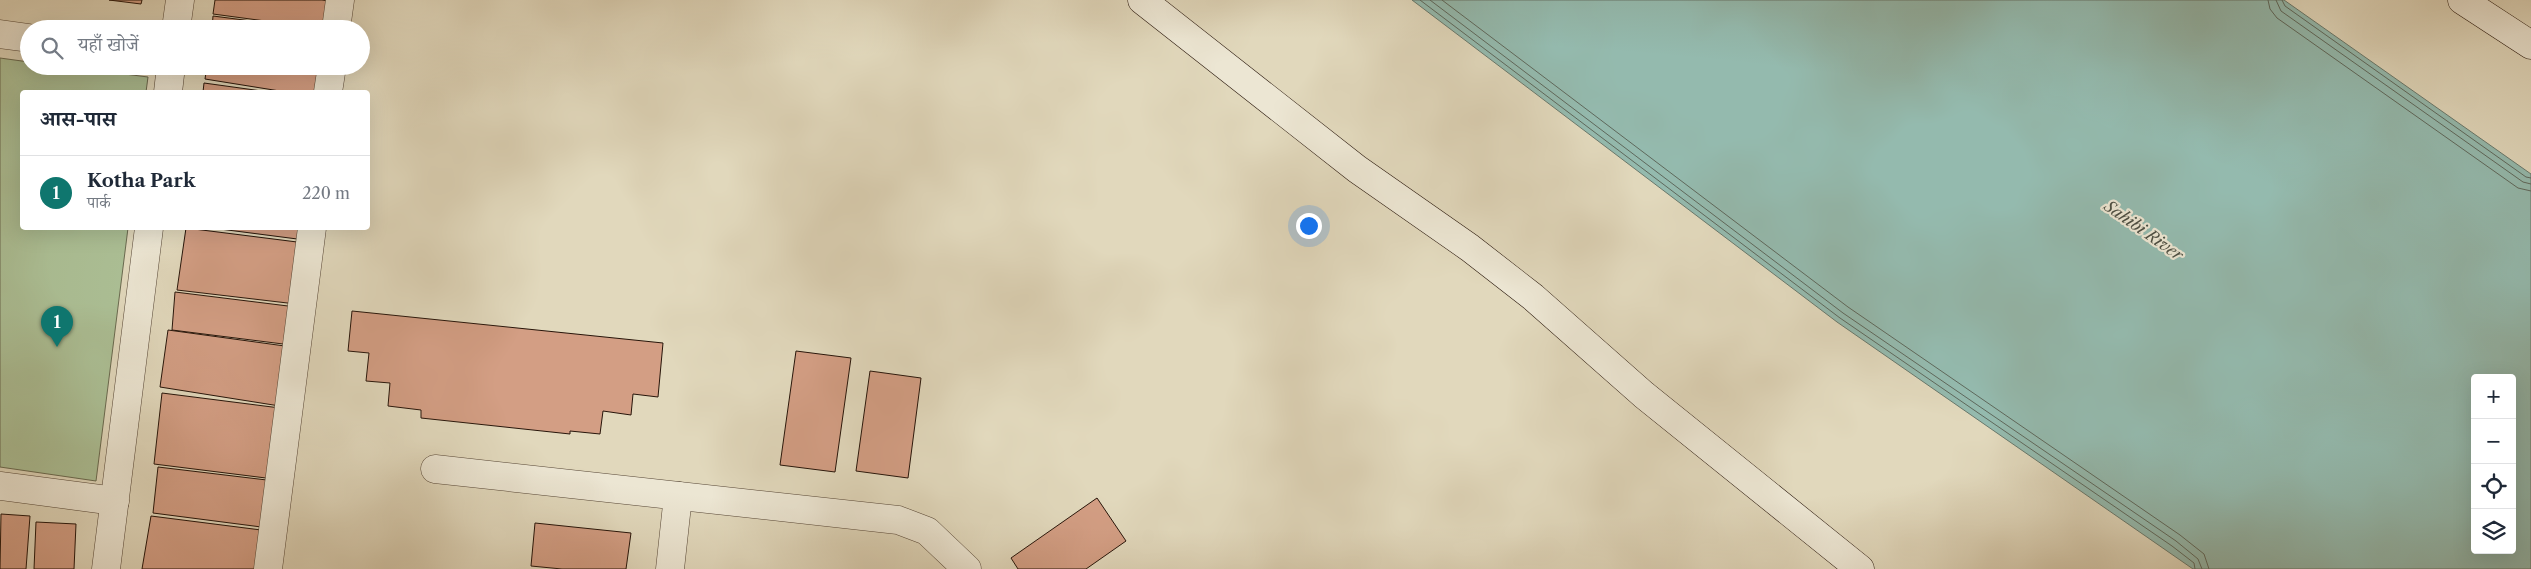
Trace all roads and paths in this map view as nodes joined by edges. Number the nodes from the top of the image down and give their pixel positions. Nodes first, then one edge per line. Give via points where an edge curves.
1 (180, 0) edge
2 (340, 0) edge
3 (1142, 0) edge
4 (2462, 0) edge
5 (177, 20) edge
6 (337, 20) edge
7 (0, 34) edge
8 (20, 37) edge
9 (2531, 46) edge
10 (170, 75) edge
11 (331, 75) edge
12 (168, 90) edge
13 (328, 90) edge
14 (149, 230) edge
15 (312, 230) edge
16 (435, 469) dead end
17 (0, 486) edge
18 (678, 496) junction
19 (115, 501) junction
20 (106, 569) edge
21 (268, 569) edge
22 (670, 569) edge
23 (967, 569) edge
24 (1860, 569) edge

1 - 5 street
2 - 6 street
3 - 24 street via 1357,169 1470,248 1533,297 1644,395
4 - 9 street
7 - 8 street
10 - 12 street
11 - 13 street
14 - 19 street
15 - 21 street
16 - 18 street
17 - 19 street
18 - 22 street
18 - 23 street via 898,520 926,531
19 - 20 street

